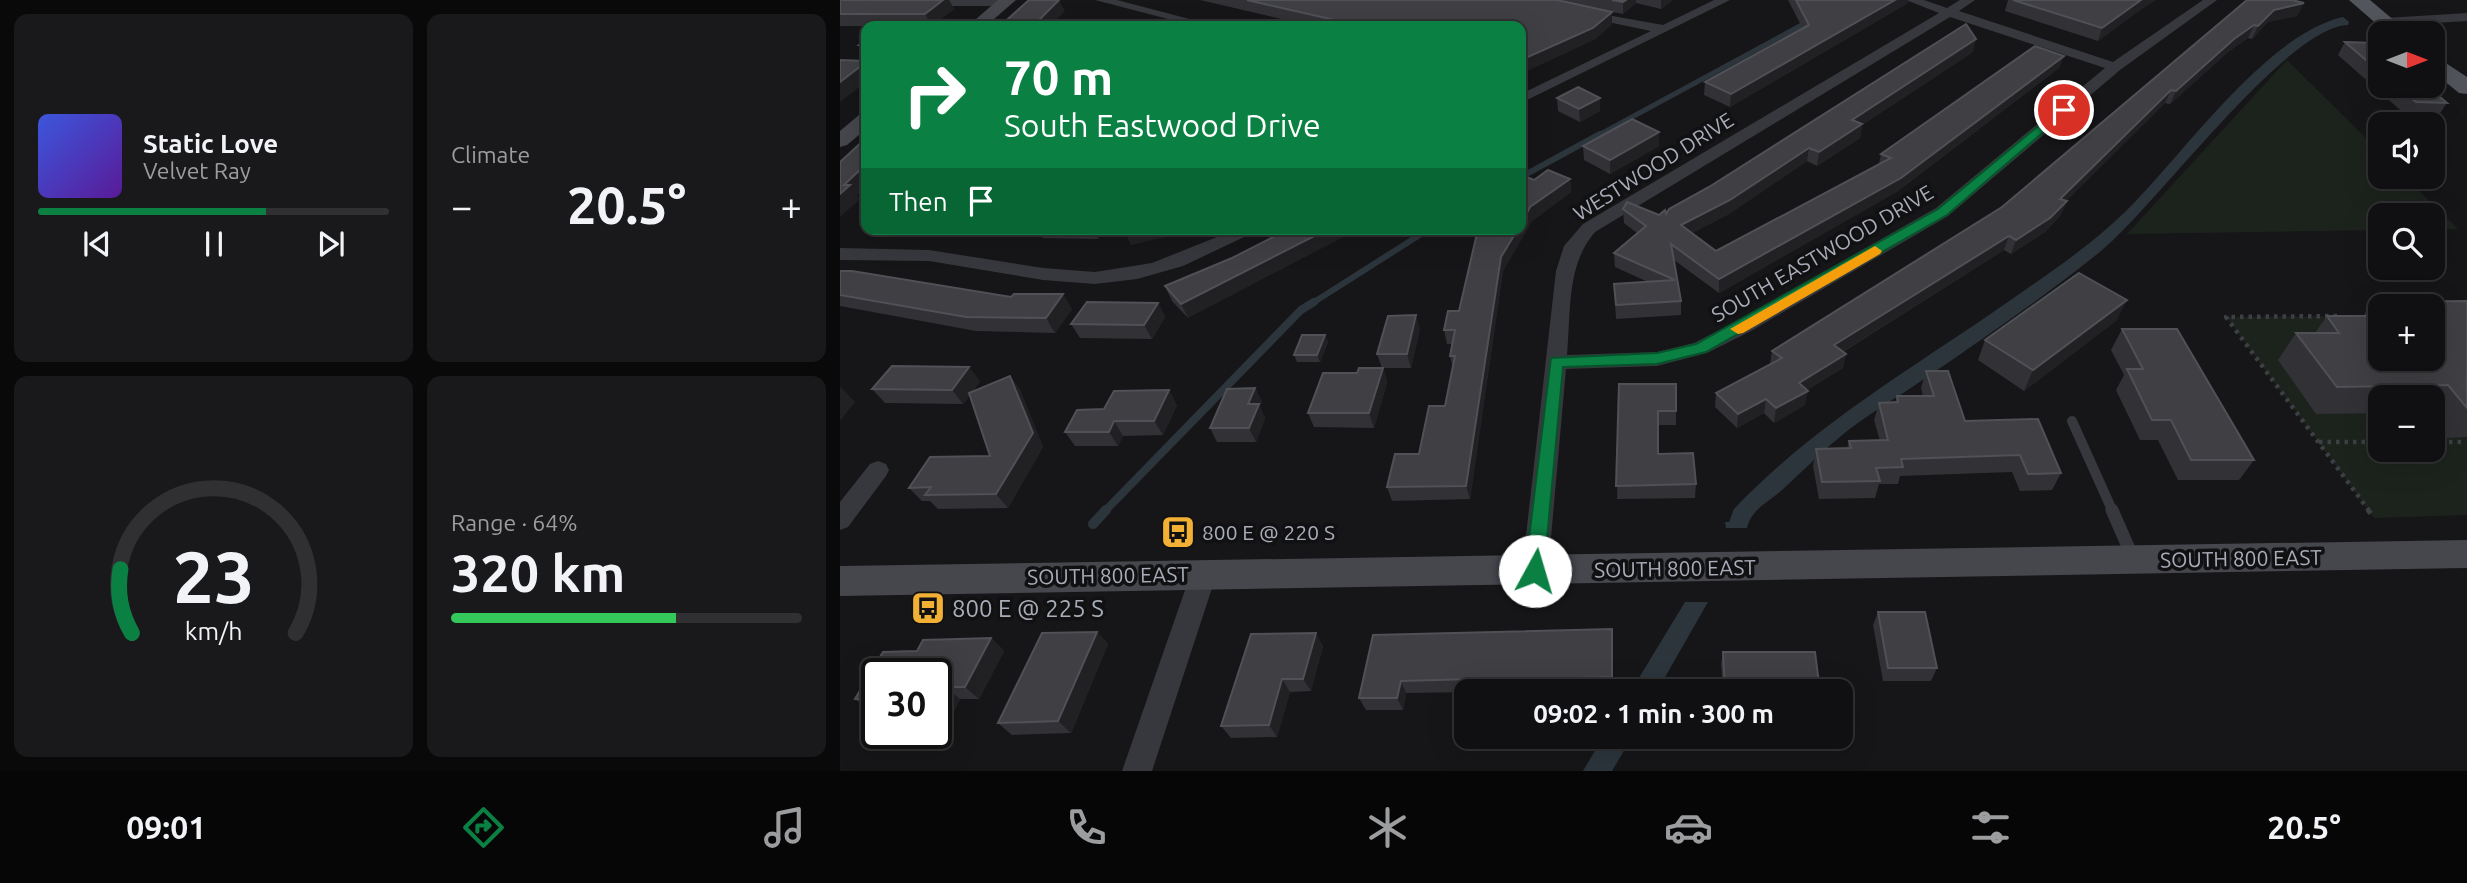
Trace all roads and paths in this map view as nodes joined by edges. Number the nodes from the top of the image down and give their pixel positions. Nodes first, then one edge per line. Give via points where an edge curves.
1 (1101, 0) edge
2 (1724, 0) edge
3 (1912, 0) edge
4 (1969, 0) edge
5 (2211, 0) edge
6 (2358, 0) edge
7 (1007, 1) edge
8 (909, 2) edge
9 (1573, 10) edge
10 (1949, 12) junction
11 (2467, 17) edge
12 (982, 21) edge
13 (1189, 21) edge
14 (2384, 21) edge
15 (2440, 21) edge
16 (1663, 29) junction
17 (2115, 67) junction
18 (2445, 71) edge
19 (2467, 89) edge
20 (1526, 97) edge
21 (861, 123) edge
22 (841, 139) edge
23 (1240, 235) edge
24 (840, 254) edge
25 (2338, 316) edge
26 (1556, 362) junction
27 (2072, 421) dead end
28 (2465, 441) edge
29 (2318, 442) junction
30 (2368, 442) edge
31 (2445, 442) edge
32 (878, 470) dead end
33 (2374, 518) dead end
34 (840, 520) edge
35 (2467, 554) edge
36 (2134, 560) junction
37 (1535, 571) junction
38 (1204, 573) junction
39 (840, 581) edge
40 (1137, 771) edge

1 - 13 street
2 - 16 street
3 - 10 street
4 - 10 street, WESTWOOD DRIVE
5 - 17 street, SOUTH EASTWOOD DRIVE
6 - 14 main road
7 - 8 street
7 - 12 main road
9 - 16 street
10 - 17 street
10 - 26 street, WESTWOOD DRIVE via 1589,228 1568,255
11 - 15 street
16 - 20 street
17 - 26 street, SOUTH EASTWOOD DRIVE via 1942,212 1744,326 1700,348 1657,359
18 - 19 main road
21 - 22 main road
23 - 24 street via 1196,257 1097,278 1049,275 927,254
25 - 29 path via 2226,317
26 - 37 street, WESTWOOD DRIVE
27 - 36 lane
28 - 31 path
29 - 30 path
29 - 33 path
32 - 34 street
35 - 36 main road, SOUTH 800 EAST
36 - 37 main road, SOUTH 800 EAST
37 - 38 main road, SOUTH 800 EAST
38 - 39 main road, SOUTH 800 EAST
38 - 40 street

